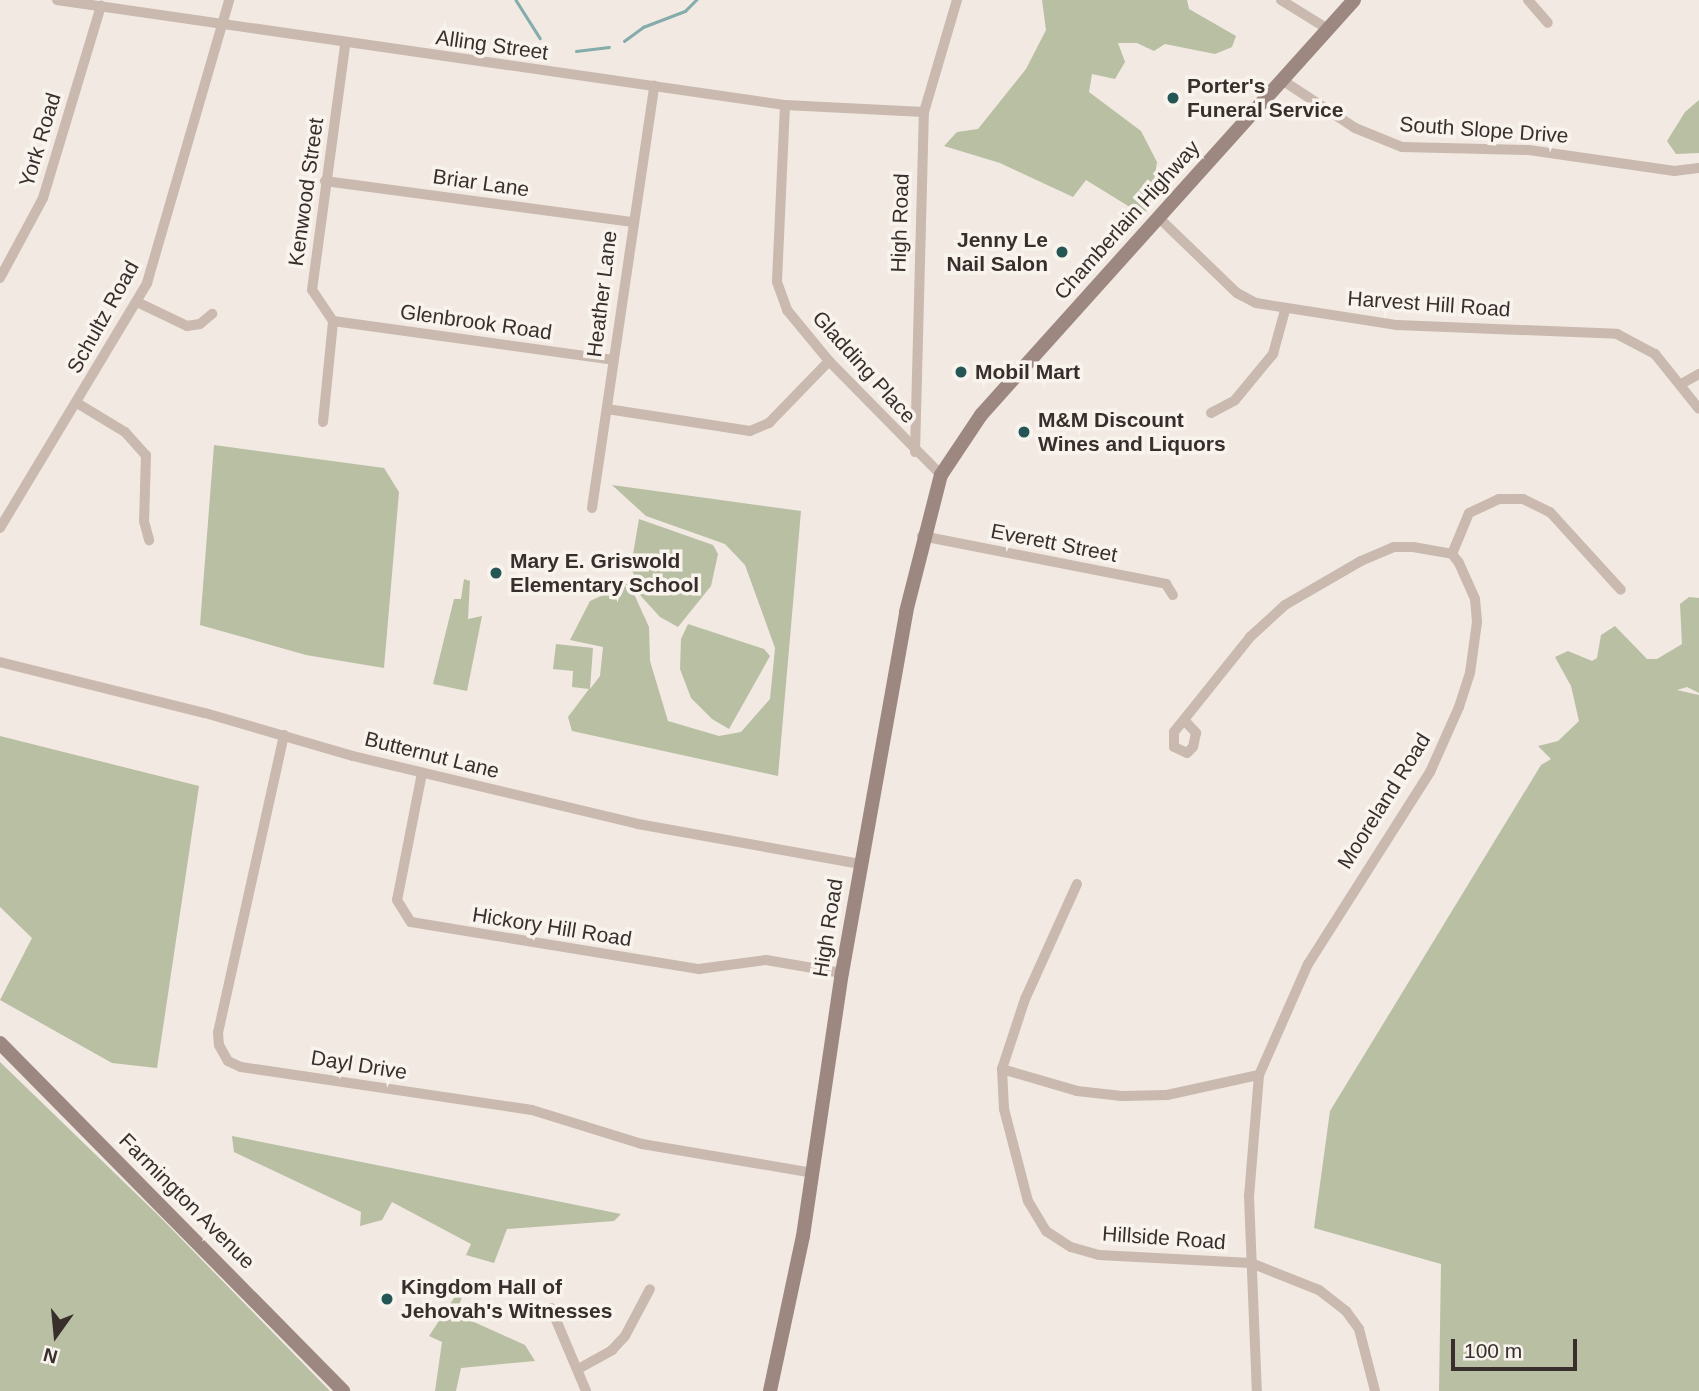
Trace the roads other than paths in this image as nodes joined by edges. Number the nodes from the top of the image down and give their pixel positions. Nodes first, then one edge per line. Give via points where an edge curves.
1 (57, 0) edge
2 (229, 0) edge
3 (957, 0) edge
4 (1282, 0) edge
5 (1354, 0) edge
6 (1528, 0) edge
7 (101, 6) junction
8 (1548, 23) dead end
9 (223, 25) junction
10 (1328, 29) junction
11 (345, 45) junction
12 (1282, 80) junction
13 (654, 86) junction
14 (785, 105) junction
15 (924, 112) junction
16 (1699, 168) edge
17 (326, 181) junction
18 (1158, 217) junction
19 (631, 222) junction
20 (0, 278) edge
21 (137, 302) junction
22 (1285, 310) junction
23 (212, 314) dead end
24 (333, 321) junction
25 (613, 360) junction
26 (829, 361) junction
27 (1699, 374) edge
28 (1681, 384) junction
29 (76, 403) junction
30 (607, 410) junction
31 (1699, 410) edge
32 (1212, 413) dead end
33 (323, 422) dead end
34 (915, 452) junction
35 (941, 475) junction
36 (592, 508) dead end
37 (0, 528) edge
38 (922, 536) junction
39 (149, 540) dead end
40 (1452, 554) junction
41 (1621, 590) dead end
42 (1174, 595) dead end
43 (0, 662) edge
44 (1184, 720) dead end
45 (284, 736) junction
46 (422, 773) junction
47 (860, 864) junction
48 (1077, 884) dead end
49 (842, 973) junction
50 (0, 1043) edge
51 (1002, 1069) junction
52 (1259, 1075) junction
53 (813, 1173) junction
54 (1251, 1263) junction
55 (650, 1289) dead end
56 (551, 1308) dead end
57 (580, 1368) junction
58 (343, 1391) edge
59 (586, 1391) edge
60 (770, 1391) edge
61 (1257, 1391) edge
62 (1376, 1391) edge

1 - 7 street, Alling Street
2 - 9 street, Schultz Road
3 - 15 street, High Road
4 - 10 street
5 - 10 main road, Chamberlain Highway
6 - 8 street
7 - 9 street, Alling Street
7 - 20 street, York Road via 43,198
9 - 11 street, Alling Street
9 - 21 street, Schultz Road via 155,263
10 - 12 main road, Chamberlain Highway
11 - 13 street, Alling Street
11 - 17 street, Kenwood Street
12 - 16 street, South Slope Drive via 1355,128 1402,147 1530,150 1674,171
12 - 18 main road, Chamberlain Highway
13 - 14 street, Alling Street
13 - 19 street, Heather Lane
14 - 15 street, Alling Street
14 - 26 street, Gladding Place via 777,282 788,310
15 - 34 street, High Road
17 - 19 street, Briar Lane
17 - 24 street, Kenwood Street via 312,290
18 - 22 street, Harvest Hill Road via 1237,293
18 - 35 main road, Chamberlain Highway via 981,415
19 - 25 street, Heather Lane
21 - 23 street via 187,326 200,324
21 - 29 street, Schultz Road
22 - 28 street, Harvest Hill Road via 1397,325 1617,334 1655,354
22 - 32 street via 1273,354 1235,400
24 - 25 street, Glenbrook Road
24 - 33 street
25 - 30 street, Heather Lane
26 - 30 street via 769,423 750,431
26 - 34 street, Gladding Place
27 - 28 street
28 - 31 street, Harvest Hill Road
29 - 37 street, Schultz Road
29 - 39 street via 125,432 146,455 144,521
30 - 36 street, Heather Lane
34 - 35 street, Gladding Place
35 - 38 main road, High Road
38 - 42 street, Everett Street via 1166,584
38 - 47 main road, High Road
40 - 41 street via 1469,513 1490,501 1523,499 1550,512
40 - 44 street via 1394,547 1286,605 1250,638
40 - 52 street, Mooreland Road via 1475,599 1477,622 1470,673 1459,707 1430,772 1308,964
43 - 45 street, Butternut Lane
45 - 46 street, Butternut Lane
45 - 53 street, Dayl Drive via 218,1032 228,1061 241,1067 532,1110 642,1144
46 - 47 street, Butternut Lane via 639,824
46 - 49 street, Hickory Hill Road via 397,900 411,922 699,969 766,960
47 - 49 main road, High Road
48 - 51 street, Hillside Road via 1025,999
49 - 53 main road, High Road
50 - 58 main road, Farmington Avenue
51 - 52 street via 1077,1091 1122,1096 1167,1095
51 - 54 street, Hillside Road via 1000,1086 1028,1200 1046,1231 1071,1247 1099,1255
52 - 54 street, Mooreland Road via 1249,1196
53 - 60 main road, High Road via 786,1331
54 - 61 street, Mooreland Road
54 - 62 street, Hillside Road via 1319,1290 1346,1311 1368,1347
55 - 57 street via 625,1336 612,1350
56 - 57 street
57 - 59 street

